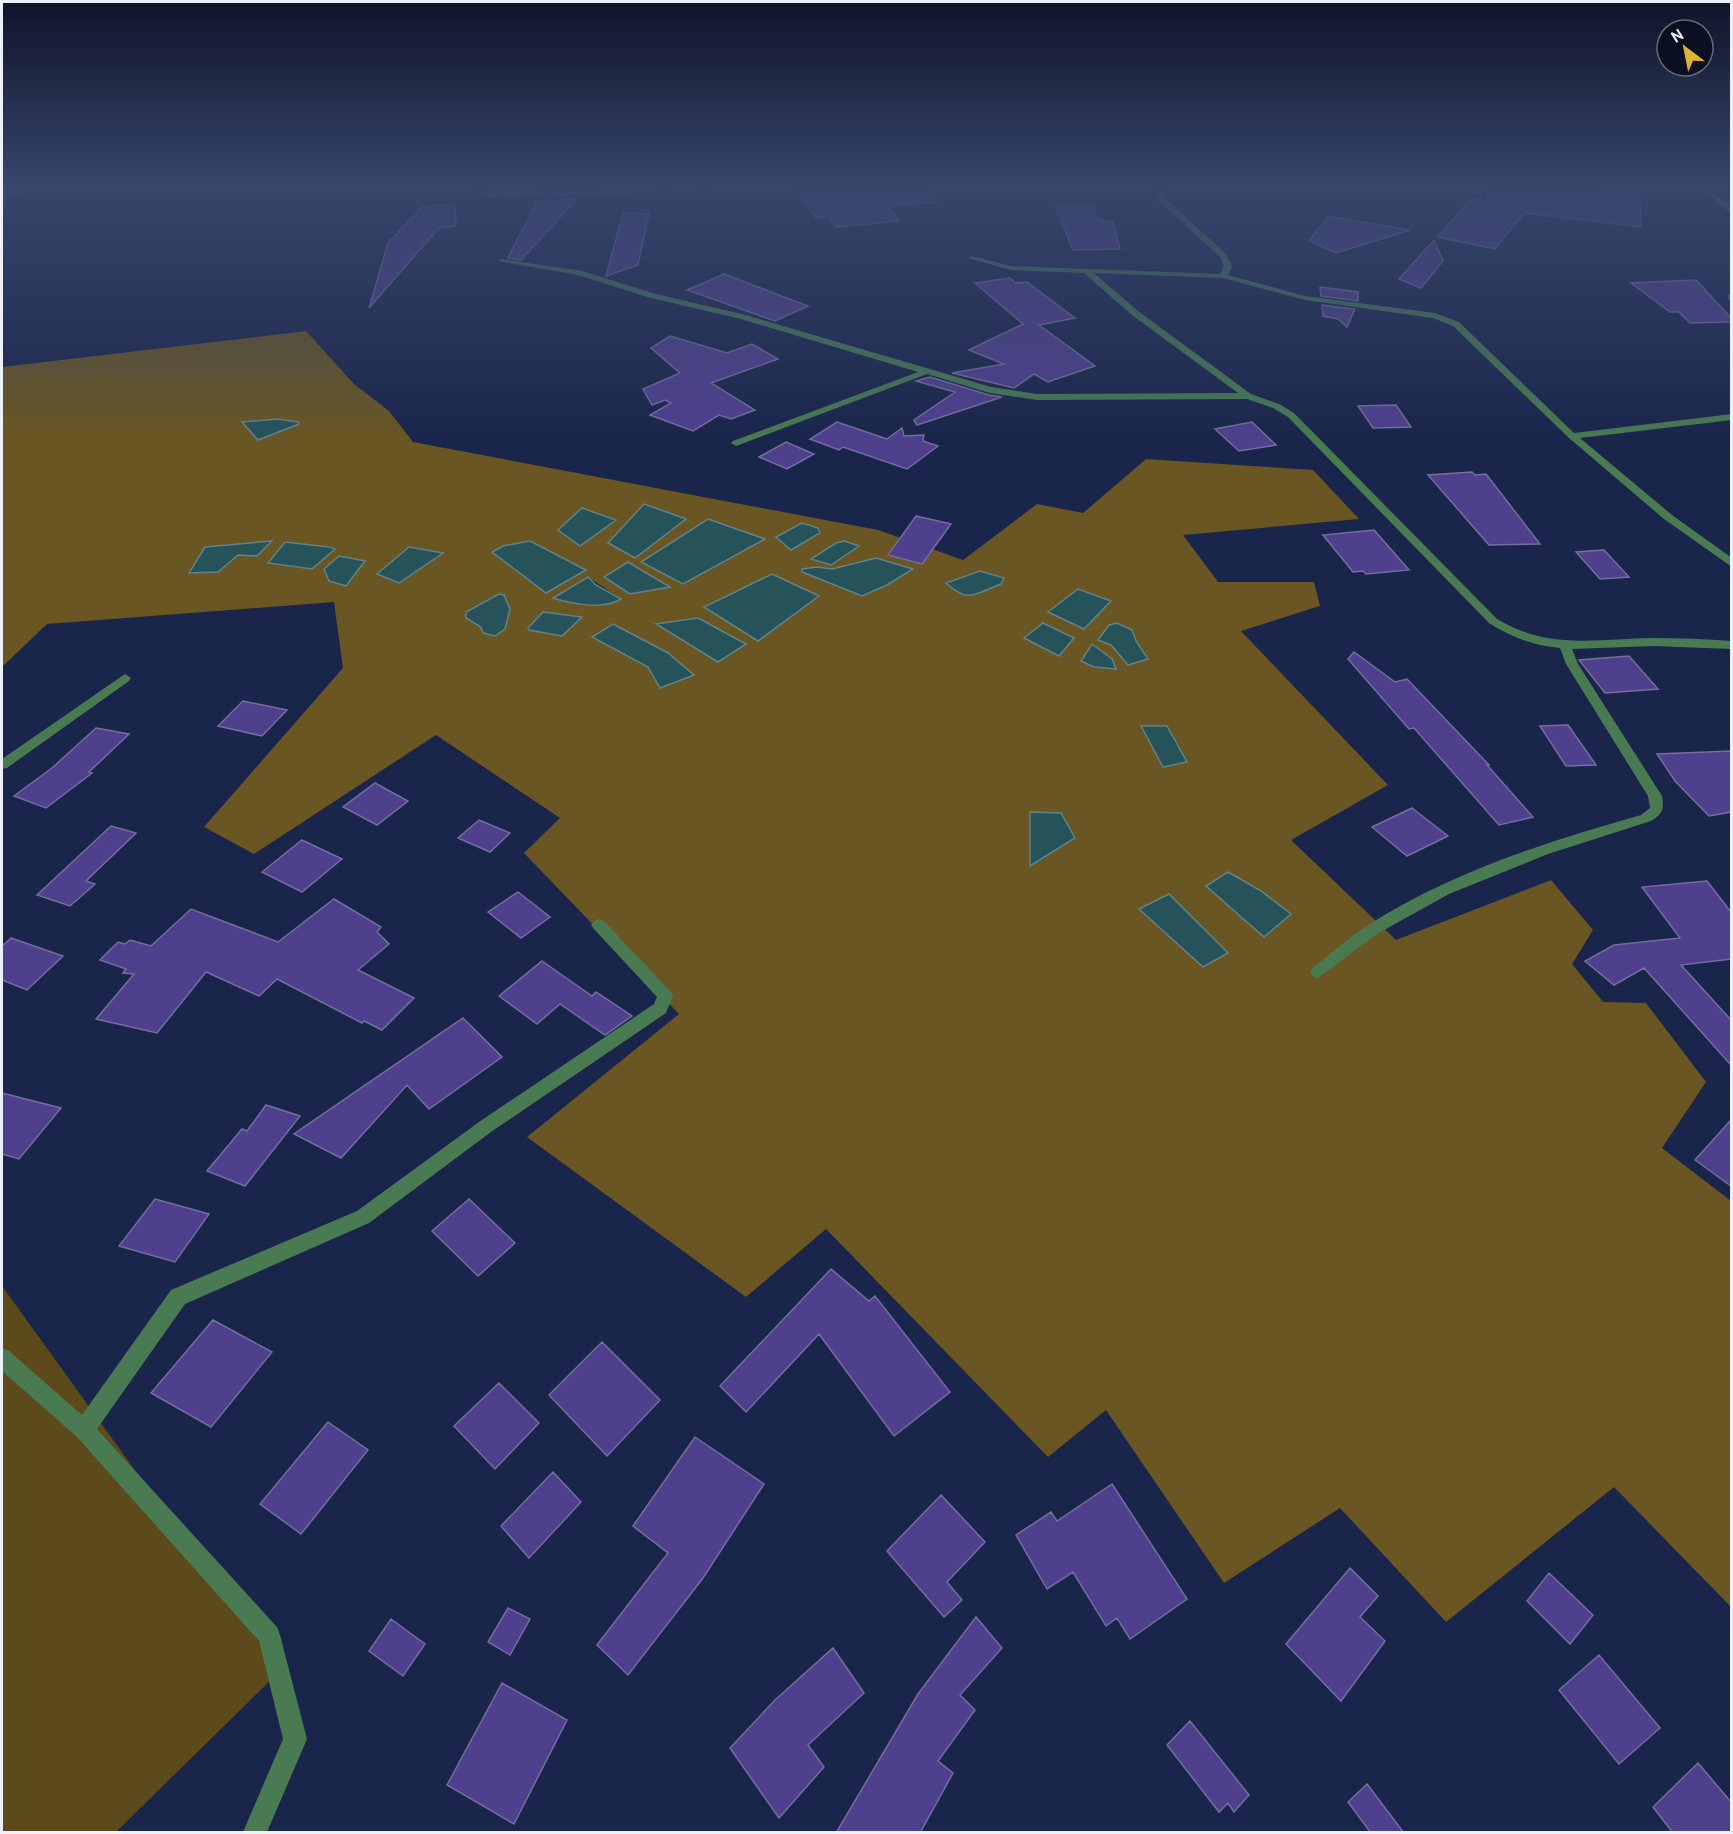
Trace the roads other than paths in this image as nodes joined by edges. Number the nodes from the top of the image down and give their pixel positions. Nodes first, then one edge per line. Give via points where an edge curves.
1 (564, 271) edge
2 (1076, 271) edge
3 (1086, 271) junction
4 (1226, 271) edge
5 (1223, 276) junction
6 (925, 372) junction
7 (1248, 396) junction
8 (1731, 417) edge
9 (1572, 436) junction
10 (736, 443) dead end
11 (1731, 564) edge
12 (1565, 645) junction
13 (1731, 645) edge
14 (126, 678) dead end
15 (2, 765) edge
16 (599, 925) dead end
17 (1318, 972) dead end
18 (2, 1358) edge
19 (84, 1430) junction
20 (255, 1833) edge

1 - 6 street via 743,317
2 - 3 street
3 - 5 street
3 - 7 street via 1135,313
4 - 5 street
5 - 9 street via 1330,303 1446,319 1456,324
6 - 7 street via 990,390 1037,397
6 - 10 street
7 - 12 street via 1291,415 1493,621 1511,634
8 - 9 street
9 - 11 street
12 - 13 street
12 - 17 street via 1572,664 1655,796 1657,810 1646,818 1558,843 1460,880 1378,926
14 - 15 street
16 - 19 street via 665,996 660,1008 485,1127 363,1217 178,1297
18 - 19 street
19 - 20 street via 269,1635 295,1739

